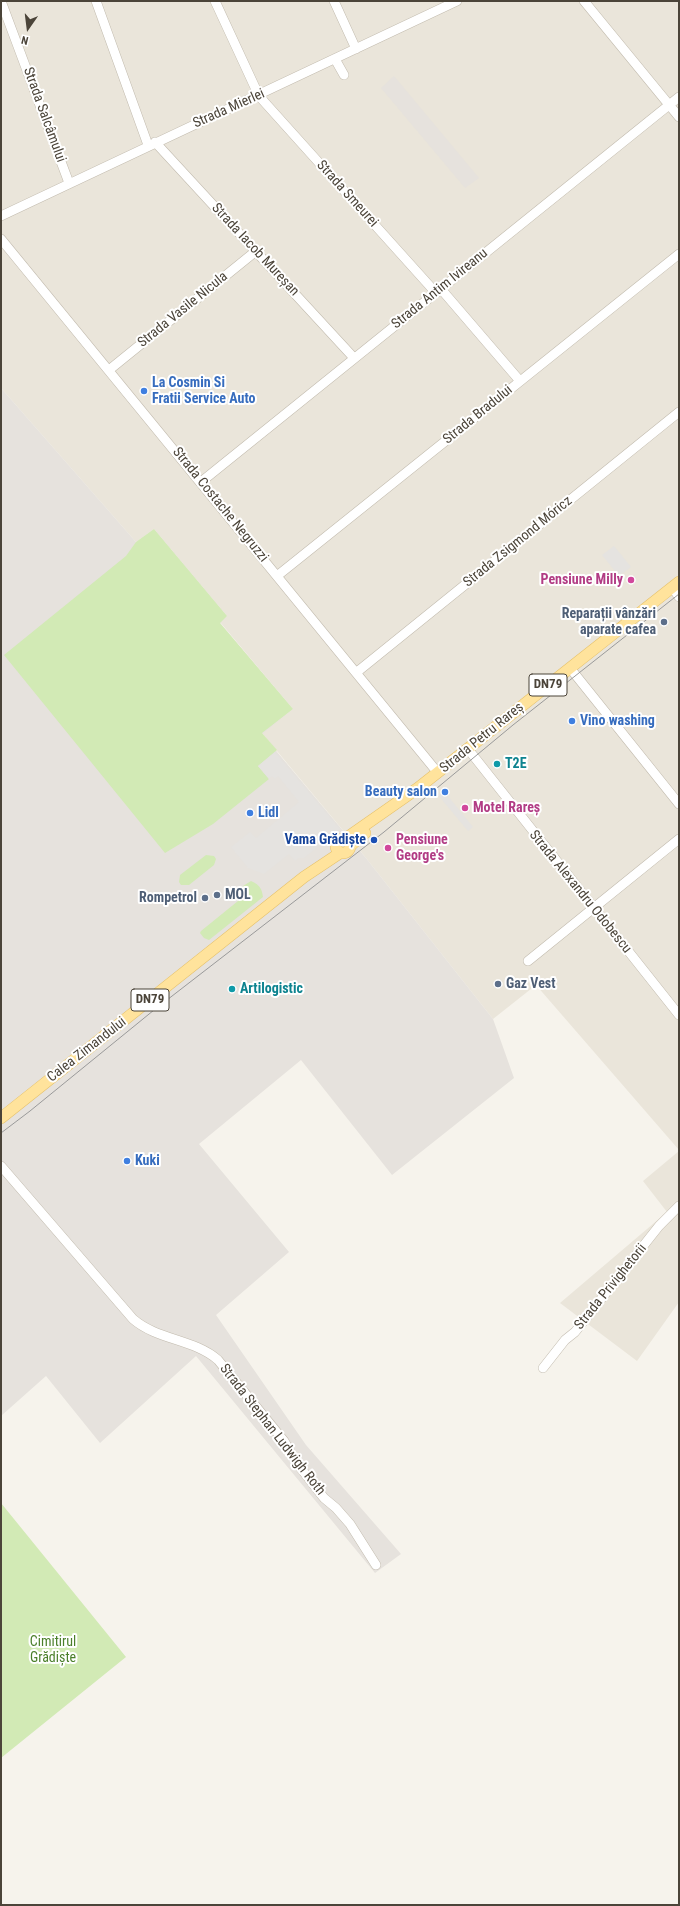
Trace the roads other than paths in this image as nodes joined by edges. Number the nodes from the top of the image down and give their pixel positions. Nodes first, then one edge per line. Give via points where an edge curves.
1 (1, 1) edge
2 (96, 1) edge
3 (215, 1) edge
4 (334, 1) edge
5 (584, 1) edge
6 (453, 2) edge
7 (356, 49) junction
8 (335, 59) junction
9 (344, 75) dead end
10 (259, 96) junction
11 (679, 97) edge
12 (669, 104) junction
13 (679, 117) edge
14 (152, 144) junction
15 (69, 183) junction
16 (1, 216) edge
17 (1, 239) edge
18 (256, 251) junction
19 (679, 254) edge
20 (438, 291) junction
21 (354, 358) junction
22 (109, 370) junction
23 (520, 381) junction
24 (679, 412) edge
25 (201, 482) junction
26 (277, 576) junction
27 (675, 584) edge
28 (679, 596) edge
29 (570, 668) junction
30 (357, 672) junction
31 (468, 749) junction
32 (438, 773) junction
33 (396, 804) joint
34 (679, 804) edge
35 (679, 839) edge
36 (593, 909) junction
37 (528, 961) dead end
38 (679, 1015) edge
39 (1, 1118) edge
40 (1, 1166) edge
41 (679, 1206) edge
42 (543, 1368) dead end
43 (376, 1565) dead end

1 - 15 street, Strada Salcâmului
2 - 14 street, Strada Iacob Mureșan
3 - 10 street, Strada Smeurei
4 - 7 street
5 - 12 street
6 - 7 street, Strada Mierlei
7 - 8 street, Strada Mierlei
8 - 9 street
8 - 10 street, Strada Mierlei
10 - 14 street, Strada Mierlei
10 - 20 street, Strada Smeurei
11 - 12 street, Strada Antim Ivireanu
12 - 13 street
12 - 20 street, Strada Antim Ivireanu
14 - 15 street, Strada Mierlei
14 - 18 street, Strada Iacob Mureșan
15 - 16 street, Strada Mierlei
17 - 22 street, Strada Costache Negruzzi
18 - 21 street, Strada Iacob Mureșan
18 - 22 street, Strada Vasile Nicula
19 - 23 street, Strada Bradului
20 - 21 street, Strada Antim Ivireanu
20 - 23 street, Strada Smeurei
21 - 25 street, Strada Antim Ivireanu
22 - 25 street, Strada Costache Negruzzi
23 - 26 street, Strada Bradului
24 - 30 street, Strada Zsigmond Móricz
25 - 26 street, Strada Costache Negruzzi
26 - 30 street, Strada Costache Negruzzi
27 - 28 street
27 - 29 main road, Strada Petru Rareș / DN79
29 - 31 main road, Strada Petru Rareș / DN79
29 - 34 street
30 - 32 street, Strada Costache Negruzzi
31 - 32 main road, Strada Petru Rareș / DN79
31 - 36 street, Strada Alexandru Odobescu
32 - 33 main road, Strada Petru Rareș / DN79
33 - 39 main road, Calea Zimandului / DN79 via 347,843 347,852 338,850
35 - 36 street
36 - 37 street
36 - 38 street, Strada Alexandru Odobescu
40 - 43 street, Strada Stephan Ludwigh Roth via 133,1319 149,1329 208,1351 218,1360 284,1441 296,1462 324,1498 350,1524
41 - 42 street, Strada Privighetorii via 659,1226 575,1332 556,1350

